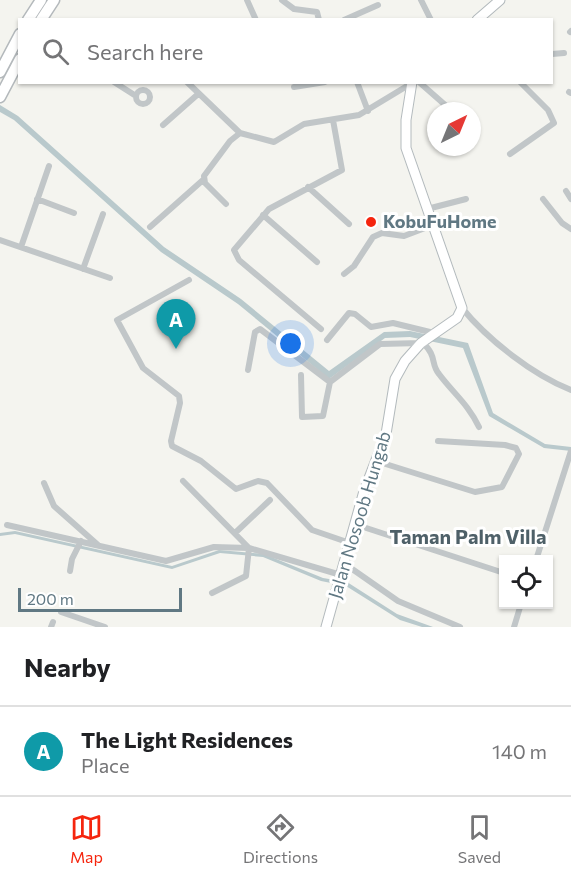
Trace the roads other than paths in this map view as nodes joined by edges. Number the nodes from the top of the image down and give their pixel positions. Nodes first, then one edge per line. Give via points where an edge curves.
1 (41, 0) edge
2 (54, 0) edge
3 (247, 0) edge
4 (282, 0) edge
5 (421, 0) edge
6 (500, 0) edge
7 (378, 5) dead end
8 (29, 18) edge
9 (42, 18) edge
10 (255, 18) edge
11 (319, 18) edge
12 (349, 18) edge
13 (430, 18) edge
14 (479, 18) edge
15 (18, 38) edge
16 (564, 53) dead end
17 (553, 54) edge
18 (18, 63) edge
19 (0, 72) edge
20 (118, 84) edge
21 (121, 84) edge
22 (189, 84) edge
23 (313, 84) edge
24 (358, 84) edge
25 (410, 84) edge
26 (412, 84) edge
27 (421, 84) edge
28 (522, 84) edge
29 (294, 87) dead end
30 (197, 95) junction
31 (0, 97) edge
32 (442, 102) edge
33 (368, 111) junction
34 (333, 120) junction
35 (163, 124) dead end
36 (240, 133) junction
37 (510, 154) dead end
38 (49, 166) dead end
39 (203, 180) junction
40 (308, 187) junction
41 (566, 191) dead end
42 (37, 199) junction
43 (466, 199) dead end
44 (571, 199) edge
45 (543, 200) dead end
46 (226, 204) dead end
47 (427, 209) junction
48 (74, 213) dead end
49 (103, 214) dead end
50 (263, 214) junction
51 (349, 224) dead end
52 (433, 225) junction
53 (150, 226) dead end
54 (571, 229) edge
55 (0, 240) edge
56 (21, 247) junction
57 (317, 262) dead end
58 (83, 269) junction
59 (344, 274) dead end
60 (110, 278) dead end
61 (189, 280) dead end
62 (462, 309) junction
63 (321, 329) dead end
64 (432, 334) junction
65 (327, 340) dead end
66 (422, 342) junction
67 (248, 370) dead end
68 (301, 375) dead end
69 (330, 382) junction
70 (571, 390) edge
71 (479, 427) dead end
72 (438, 441) dead end
73 (571, 451) edge
74 (376, 461) junction
75 (183, 481) dead end
76 (44, 483) dead end
77 (270, 500) dead end
78 (354, 524) junction
79 (7, 525) dead end
80 (235, 533) junction
81 (81, 541) junction
82 (350, 543) junction
83 (99, 545) junction
84 (250, 552) junction
85 (538, 555) edge
86 (345, 564) junction
87 (70, 571) dead end
88 (499, 571) edge
89 (340, 579) junction
90 (212, 593) dead end
91 (519, 609) edge
92 (61, 612) dead end
93 (105, 627) edge
94 (326, 627) edge
95 (460, 627) edge
96 (514, 627) edge

1 - 8 main road
2 - 9 main road
3 - 10 street
4 - 11 street via 294,9 315,11
5 - 13 street
6 - 14 main road
7 - 12 street
15 - 19 main road
16 - 17 street
18 - 31 main road
20 - 21 street via 137,94
22 - 30 street
23 - 29 street
24 - 33 street
25 - 33 street
26 - 47 main road via 406,148
27 - 32 street
28 - 37 street via 548,110 554,123
30 - 35 street
30 - 36 street
33 - 34 street
34 - 36 street via 304,124 274,142
34 - 40 street via 343,168
36 - 39 street via 225,147
38 - 42 street
39 - 46 street
39 - 53 street
40 - 50 street
40 - 51 street
41 - 44 street
42 - 48 street
42 - 56 street
43 - 47 street
45 - 54 street
47 - 52 main road
49 - 58 street
50 - 57 street
50 - 63 street via 235,247 235,256
52 - 59 street via 404,236 382,233 373,237
52 - 62 main road
55 - 56 street
56 - 58 street
58 - 60 street
61 - 82 street via 117,320 143,368 181,399 172,446 201,461 236,489 258,481 267,483 312,530
62 - 64 main road, Jalan Nosoob Hungab via 457,318
62 - 70 street via 489,338
64 - 65 street via 401,324 371,327 349,313
64 - 66 main road, Jalan Nosoob Hungab
66 - 69 street via 380,344
66 - 71 street via 434,357 438,373 469,407
66 - 74 main road, Jalan Nosoob Hungab via 395,379 386,434
67 - 69 street via 255,332 260,329
68 - 69 street via 302,417 323,416
72 - 74 street via 505,445 516,448 519,454 502,487 475,492
73 - 85 street
74 - 78 main road, Jalan Nosoob Hungab
75 - 80 street
76 - 83 street via 54,506
77 - 80 street
78 - 82 main road, Jalan Nosoob Hungab
78 - 88 street
79 - 81 street
80 - 84 street
81 - 83 street
81 - 87 street
82 - 86 main road, Jalan Nosoob Hungab
83 - 84 street via 166,561 214,547
84 - 89 street
84 - 90 street via 244,578
86 - 89 main road, Jalan Nosoob Hungab
86 - 95 street via 398,601
89 - 94 main road, Jalan Nosoob Hungab
91 - 96 street
92 - 93 street

